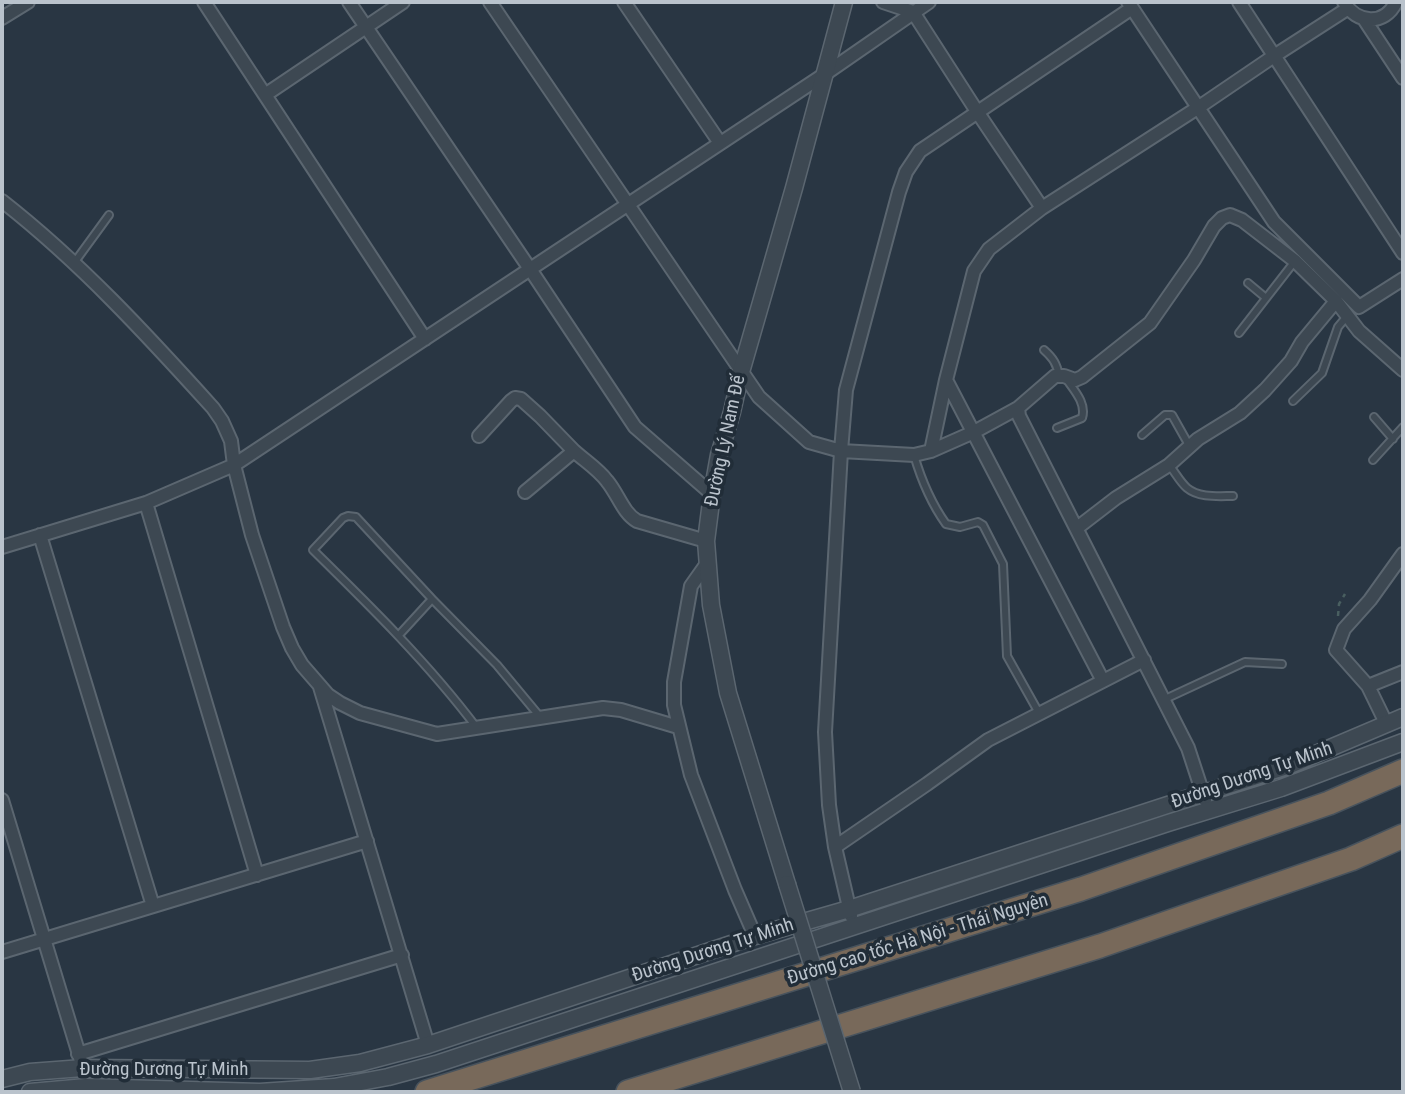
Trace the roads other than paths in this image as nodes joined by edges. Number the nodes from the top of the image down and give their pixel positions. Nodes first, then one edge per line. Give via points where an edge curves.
1 (28, 2) edge
2 (204, 2) edge
3 (349, 2) edge
4 (403, 2) edge
5 (491, 2) edge
6 (624, 2) edge
7 (844, 2) edge
8 (883, 2) edge
9 (929, 2) edge
10 (1239, 2) edge
11 (1397, 2) edge
12 (1130, 5) edge
13 (1345, 5) edge
14 (1403, 8) edge
15 (913, 12) junction
16 (2, 18) edge
17 (1364, 19) junction
18 (366, 27) junction
19 (1274, 55) junction
20 (825, 74) junction
21 (1403, 78) edge
22 (265, 95) junction
23 (1199, 107) junction
24 (978, 113) junction
25 (720, 143) junction
26 (2, 201) edge
27 (628, 204) junction
28 (1042, 208) junction
29 (109, 215) dead end
30 (1403, 253) edge
31 (1295, 261) junction
32 (74, 263) junction
33 (530, 269) junction
34 (1403, 279) edge
35 (1248, 284) dead end
36 (1266, 298) junction
37 (1336, 301) junction
38 (1359, 307) junction
39 (1348, 315) junction
40 (1240, 333) dead end
41 (425, 339) junction
42 (1044, 350) dead end
43 (1403, 370) edge
44 (741, 372) junction
45 (1061, 376) junction
46 (946, 380) junction
47 (1293, 401) dead end
48 (1018, 408) junction
49 (1374, 417) dead end
50 (1057, 428) dead end
51 (1403, 428) edge
52 (974, 432) junction
53 (1142, 435) dead end
54 (479, 436) dead end
55 (1392, 439) junction
56 (1190, 447) junction
57 (574, 451) junction
58 (841, 451) junction
59 (931, 451) junction
60 (914, 455) junction
61 (1373, 460) dead end
62 (233, 465) junction
63 (1169, 465) junction
64 (524, 492) dead end
65 (712, 494) junction
66 (1233, 496) dead end
67 (146, 503) junction
68 (1077, 528) junction
69 (40, 535) junction
70 (706, 541) junction
71 (2, 547) edge
72 (1403, 554) edge
73 (708, 562) junction
74 (432, 599) junction
75 (399, 635) junction
76 (1144, 660) junction
77 (1282, 664) dead end
78 (1400, 673) edge
79 (1103, 681) junction
80 (1368, 686) junction
81 (320, 687) junction
82 (1403, 687) edge
83 (1163, 700) junction
84 (1040, 715) junction
85 (1403, 717) edge
86 (541, 718) junction
87 (1387, 725) junction
88 (678, 727) junction
89 (478, 729) junction
90 (1403, 742) edge
91 (1403, 771) edge
92 (1203, 793) junction
93 (2, 800) edge
94 (1209, 810) junction
95 (1403, 836) edge
96 (367, 841) junction
97 (835, 846) junction
98 (257, 875) junction
99 (153, 906) junction
100 (849, 909) junction
101 (854, 926) junction
102 (755, 936) junction
103 (44, 939) junction
104 (2, 952) edge
105 (402, 955) junction
106 (428, 1045) junction
107 (81, 1061) junction
108 (2, 1079) edge
109 (30, 1092) edge
110 (427, 1092) edge
111 (628, 1092) edge
112 (852, 1092) edge

1 - 16 street
2 - 22 street
3 - 18 street
4 - 18 street
5 - 27 street
6 - 25 street
7 - 20 street, Đường Lý Nam Đế
8 - 15 street
9 - 15 street
10 - 19 street
11 - 14 street
11 - 17 street via 1381,18
12 - 23 street
12 - 24 street
13 - 17 street
13 - 19 street
15 - 20 street
15 - 24 street
17 - 21 street
18 - 22 street
18 - 33 street
19 - 23 street
19 - 30 street
20 - 25 street
20 - 44 street, Đường Lý Nam Đế
22 - 41 street
23 - 28 street
23 - 38 street via 1273,222
24 - 28 street
24 - 58 street via 920,151 906,172 846,390
25 - 27 street
26 - 32 street
27 - 33 street
27 - 44 street
28 - 46 street via 989,249 974,271
29 - 32 lane
31 - 36 lane
31 - 37 street
31 - 45 street via 1242,220 1230,215 1222,218 1150,323 1082,377
32 - 62 street via 213,408 231,441
33 - 41 street
33 - 65 street via 635,427
34 - 38 street
35 - 36 lane
36 - 40 lane
37 - 39 street
37 - 56 street via 1265,390
38 - 39 street
39 - 43 street via 1359,331
39 - 47 lane via 1338,327 1322,373
41 - 62 street
42 - 45 lane
44 - 58 street via 759,397 809,442
44 - 65 street, Đường Lý Nam Đế
45 - 48 street via 1055,376
45 - 50 lane via 1084,411 1082,418
46 - 52 street
46 - 59 street
48 - 52 street
48 - 68 street
49 - 55 lane
51 - 55 lane
52 - 59 street
52 - 79 street
53 - 56 lane via 1169,414
54 - 57 street via 515,398
55 - 61 lane
56 - 63 street
57 - 64 street
57 - 70 street via 607,480 629,516
58 - 60 street
58 - 97 street via 825,732
59 - 60 street
60 - 84 lane via 920,477 946,524 983,525 1003,564 1007,656
62 - 67 street
62 - 81 street via 283,628 302,665
63 - 66 lane via 1196,493
63 - 68 street
65 - 70 street, Đường Lý Nam Đế
67 - 69 street
67 - 98 street
68 - 76 street
69 - 71 street
69 - 99 street
70 - 73 street, Đường Lý Nam Đế
72 - 80 street via 1343,629 1336,650
73 - 88 street via 691,586 688,599 673,692
73 - 112 street, Đường Lý Nam Đế, bridge via 727,693
74 - 75 lane
74 - 75 lane via 352,516 343,518 313,550
74 - 86 lane
75 - 89 lane
76 - 79 street
76 - 83 street
77 - 83 lane via 1245,662
78 - 80 street
78 - 82 street
79 - 84 street
80 - 87 street
81 - 89 street via 360,713 430,733
81 - 96 street
83 - 92 street
84 - 97 street via 988,740
85 - 87 street, Đường Dương Tự Minh
86 - 88 street via 603,708
86 - 89 street
87 - 92 street, Đường Dương Tự Minh via 1290,765
88 - 102 street via 691,775
90 - 94 street, Đường Dương Tự Minh
91 - 110 highway, Đường cao tốc Hà Nội - Thái Nguyên via 1329,803 1081,889
92 - 94 street
92 - 100 street, Đường Dương Tự Minh
93 - 103 street
94 - 101 street, Đường Dương Tự Minh
95 - 111 highway via 1351,859 1100,946
96 - 98 street
96 - 105 street
97 - 100 street
98 - 99 street
99 - 103 street
100 - 101 street
100 - 102 street, Đường Dương Tự Minh
101 - 109 street, Đường Dương Tự Minh via 388,1077 334,1087 260,1092 86,1087
102 - 106 street, Đường Dương Tự Minh
103 - 104 street
103 - 107 street
105 - 106 street
105 - 107 street
106 - 107 street, Đường Dương Tự Minh via 360,1063 310,1070
107 - 108 street, Đường Dương Tự Minh

